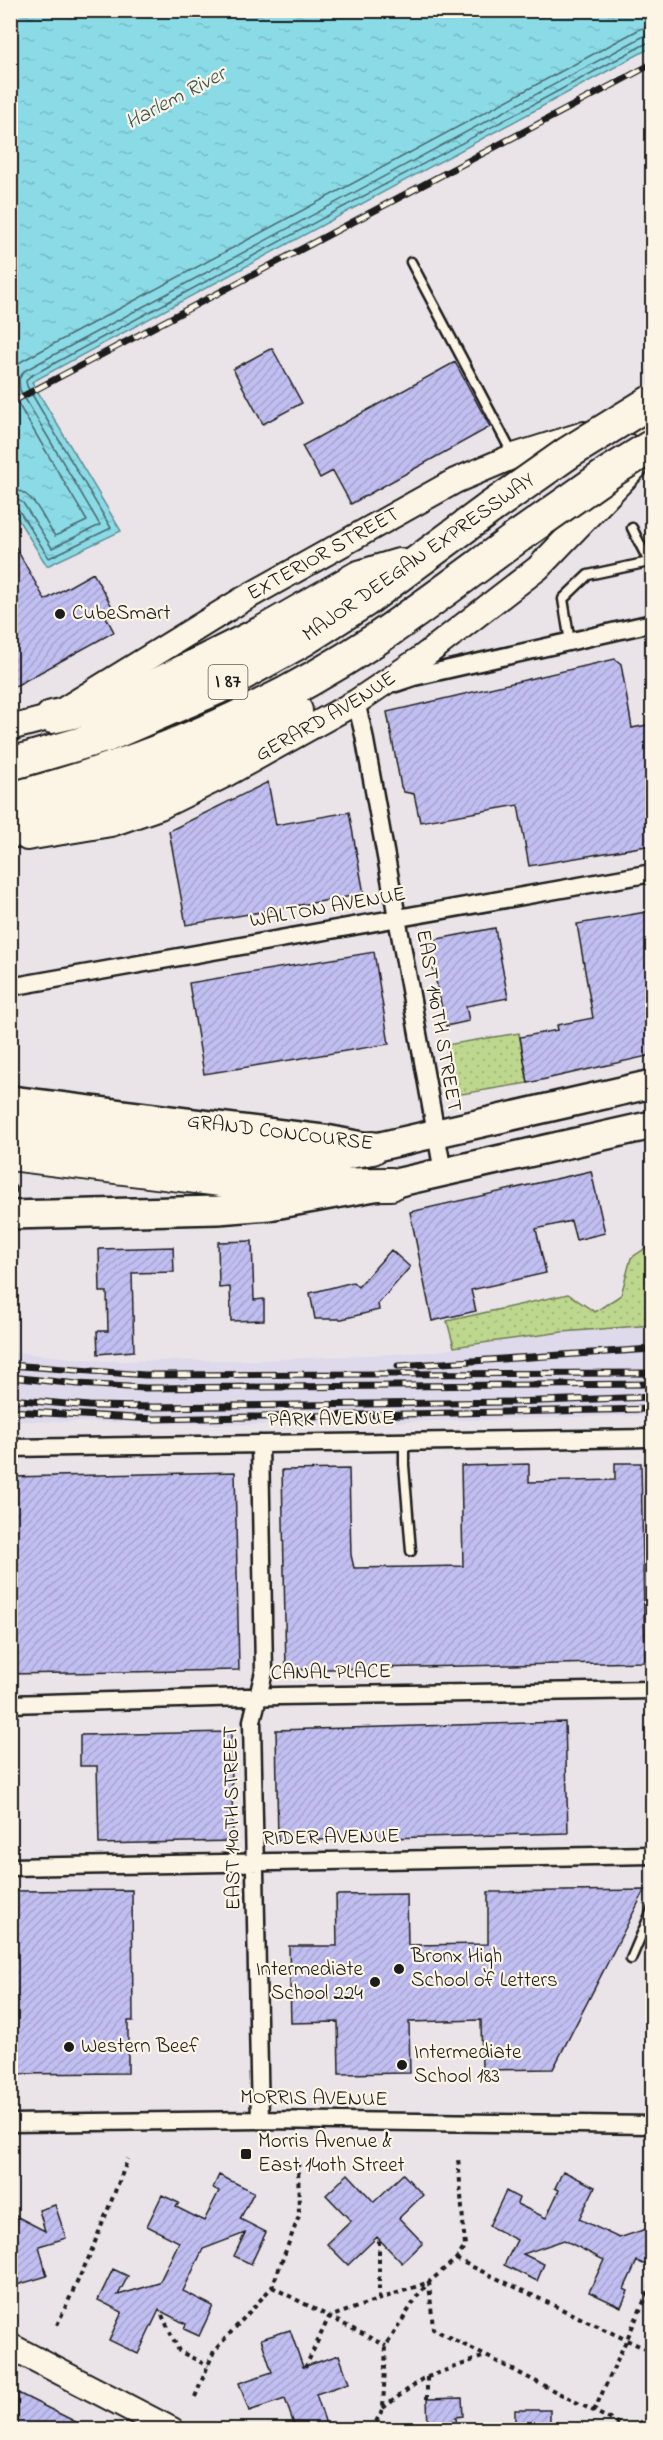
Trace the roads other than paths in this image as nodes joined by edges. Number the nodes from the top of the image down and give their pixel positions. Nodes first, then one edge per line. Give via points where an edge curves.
1 (411, 262) dead end
2 (641, 410) edge
3 (652, 412) edge
4 (652, 446) edge
5 (514, 456) junction
6 (632, 528) dead end
7 (423, 558) junction
8 (652, 623) edge
9 (375, 640) junction
10 (570, 642) junction
11 (356, 702) junction
12 (52, 717) junction
13 (10, 728) edge
14 (10, 764) edge
15 (10, 799) edge
16 (10, 832) edge
17 (10, 840) edge
18 (652, 873) edge
19 (396, 918) junction
20 (10, 987) edge
21 (652, 1084) edge
22 (10, 1100) edge
23 (652, 1125) edge
24 (10, 1127) edge
25 (436, 1133) junction
26 (372, 1148) junction
27 (10, 1154) edge
28 (443, 1172) junction
29 (391, 1184) junction
30 (10, 1215) edge
31 (652, 1438) edge
32 (404, 1442) junction
33 (260, 1444) junction
34 (10, 1448) edge
35 (411, 1551) dead end
36 (652, 1690) edge
37 (258, 1698) junction
38 (10, 1704) edge
39 (652, 1855) edge
40 (256, 1862) junction
41 (10, 1868) edge
42 (652, 1910) edge
43 (631, 1959) dead end
44 (260, 2120) junction
45 (10, 2123) edge
46 (652, 2126) edge
47 (10, 2346) edge
48 (172, 2430) edge

1 - 5 lane
2 - 3 main road, EXTERIOR STREET
2 - 4 main road via 639,422 647,428
2 - 5 main road, EXTERIOR STREET
2 - 7 highway, MAJOR DEEGAN EXPRESSWAY / I 87, bridge via 568,453
4 - 9 highway, MAJOR DEEGAN EXPRESSWAY / I 87, bridge
4 - 11 main road via 538,568 420,659
5 - 12 main road, EXTERIOR STREET via 432,493 242,600
6 - 10 lane via 650,562 588,575 563,599
7 - 12 highway via 359,577 254,637 152,687 104,705
7 - 14 highway, MAJOR DEEGAN EXPRESSWAY / I 87 via 334,621 184,704 106,736
8 - 10 street, GERARD AVENUE
9 - 15 highway, MAJOR DEEGAN EXPRESSWAY / I 87 via 285,694 203,733 85,779
9 - 16 highway via 297,711 237,744 140,788
10 - 11 street, GERARD AVENUE via 414,677
11 - 17 main road, GERARD AVENUE via 160,807 111,824
11 - 19 street, EAST 140TH STREET
12 - 13 main road, EXTERIOR STREET
18 - 19 street, WALTON AVENUE
19 - 20 street, WALTON AVENUE
19 - 25 street, EAST 140TH STREET
21 - 25 main road, GRAND CONCOURSE
22 - 26 main road, GRAND CONCOURSE
23 - 28 main road, GRAND CONCOURSE
24 - 26 highway via 270,1158 328,1156
25 - 26 main road, GRAND CONCOURSE
25 - 28 street, EAST 140TH STREET
27 - 29 highway via 261,1184
28 - 29 main road, GRAND CONCOURSE
29 - 30 main road, GRAND CONCOURSE via 245,1208
31 - 32 street, PARK AVENUE
32 - 33 street, PARK AVENUE
32 - 35 lane
33 - 34 street, PARK AVENUE
33 - 37 street, EAST 140TH STREET via 264,1672
36 - 37 street, CANAL PLACE
37 - 38 street, CANAL PLACE
37 - 40 street, EAST 140TH STREET via 252,1721
39 - 40 street, RIDER AVENUE
40 - 41 street, RIDER AVENUE
40 - 44 street, EAST 140TH STREET
42 - 43 lane
44 - 45 street, MORRIS AVENUE
44 - 46 street, MORRIS AVENUE
47 - 48 main road

